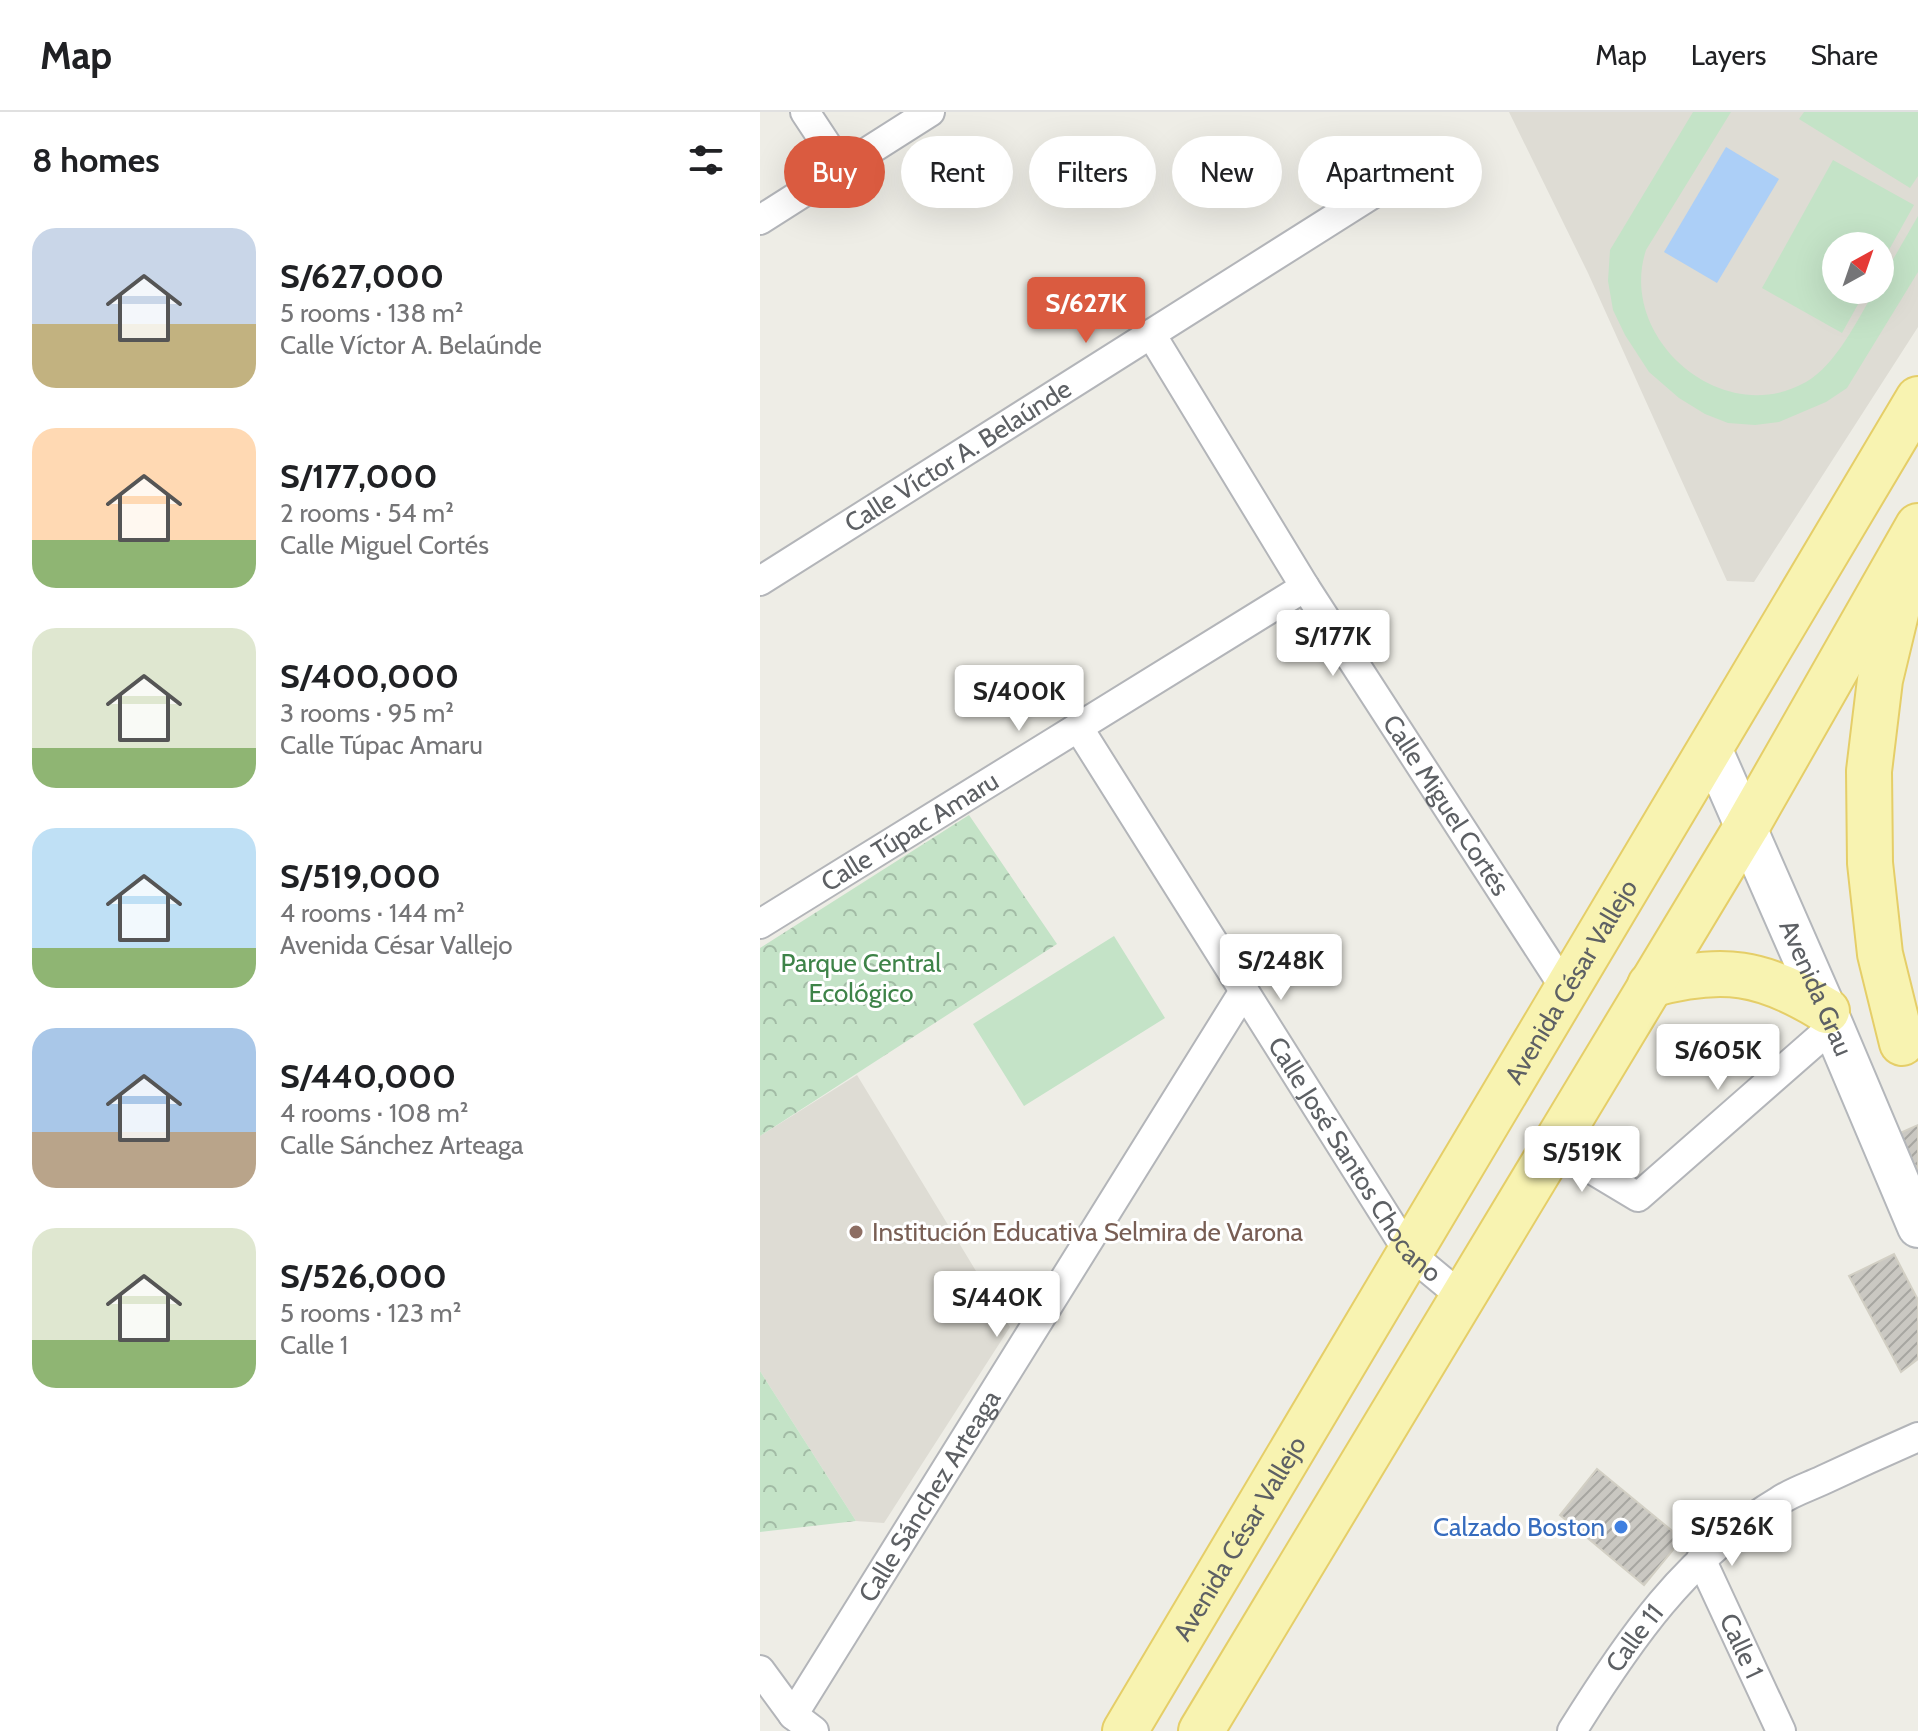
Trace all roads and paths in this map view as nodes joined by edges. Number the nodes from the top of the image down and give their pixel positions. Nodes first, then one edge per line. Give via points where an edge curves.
1 (805, 112) edge
2 (930, 112) edge
3 (821, 136) edge
4 (885, 141) edge
5 (784, 205) edge
6 (1350, 208) edge
7 (760, 220) edge
8 (1151, 334) junction
9 (1918, 399) edge
10 (1918, 526) edge
11 (1918, 541) edge
12 (760, 581) edge
13 (1305, 587) junction
14 (1078, 727) junction
15 (1711, 748) junction
16 (1747, 826) junction
17 (761, 920) edge
18 (1650, 985) junction
19 (1566, 990) junction
20 (1244, 991) junction
21 (1830, 1018) junction
22 (1902, 1043) dead end
23 (1553, 1146) junction
24 (1918, 1227) edge
25 (1409, 1253) junction
26 (1462, 1297) junction
27 (1918, 1437) edge
28 (1701, 1559) junction
29 (760, 1670) edge
30 (804, 1723) edge
31 (1125, 1731) edge
32 (1201, 1731) edge
33 (1572, 1731) edge
34 (1781, 1731) edge

1 - 3 street
2 - 4 street
5 - 7 street
6 - 8 street, Calle Víctor A. Belaúnde
8 - 12 street, Calle Víctor A. Belaúnde
8 - 13 street, Calle Miguel Cortés
9 - 15 main road, Avenida César Vallejo
10 - 16 main road
11 - 22 main road via 1900,590 1880,680 1869,771 1870,863 1880,954
13 - 14 street, Calle Túpac Amaru
13 - 19 street, Calle Miguel Cortés
14 - 17 street, Calle Túpac Amaru
14 - 20 street, Calle José Santos Chocano
15 - 16 main road, Avenida Grau
15 - 19 main road, Avenida César Vallejo
16 - 18 main road
16 - 21 main road, Avenida Grau
18 - 21 main road via 1686,975 1760,978 1795,991
18 - 23 main road
19 - 25 main road, Avenida César Vallejo
20 - 25 street, Calle José Santos Chocano
20 - 30 street, Calle Sánchez Arteaga
21 - 23 street via 1638,1197
21 - 24 main road, Avenida Grau
23 - 26 main road
25 - 26 street, Calle José Santos Chocano
25 - 31 main road, Avenida César Vallejo
26 - 32 main road
27 - 28 street, Calle 11 via 1780,1500
28 - 33 street, Calle 11 via 1644,1621
28 - 34 street, Calle 1
29 - 30 street

